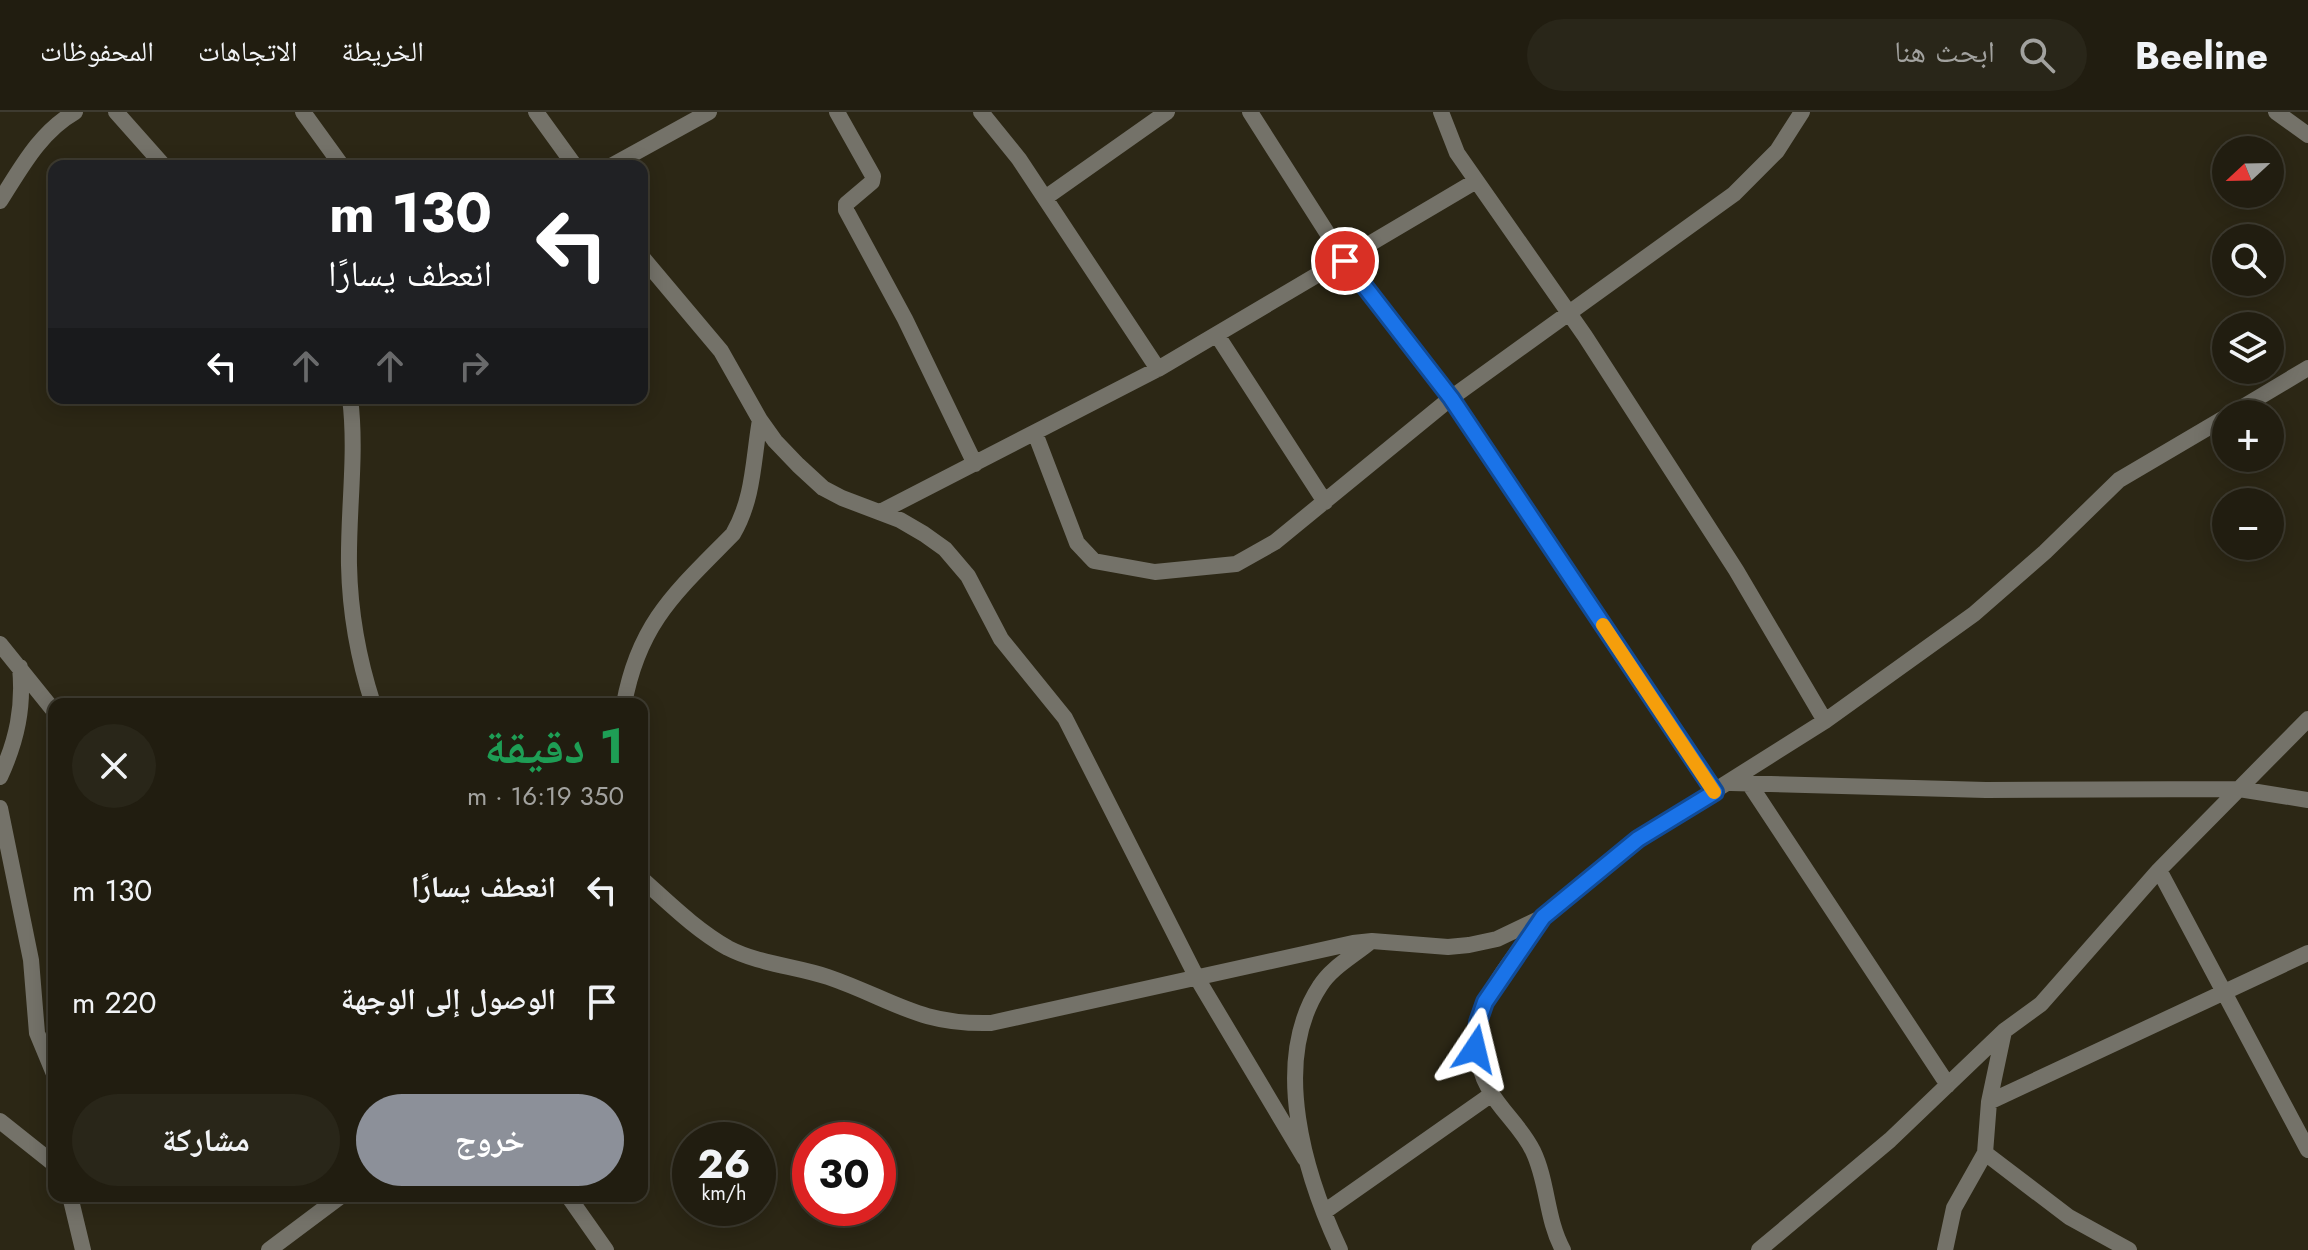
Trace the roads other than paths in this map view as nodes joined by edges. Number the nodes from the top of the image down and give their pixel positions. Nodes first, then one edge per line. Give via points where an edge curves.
1 (75, 112) edge
2 (116, 112) edge
3 (303, 112) edge
4 (536, 112) edge
5 (709, 112) edge
6 (837, 112) edge
7 (981, 112) edge
8 (1167, 112) edge
9 (1250, 112) edge
10 (1441, 112) edge
11 (1802, 112) edge
12 (2284, 114) edge
13 (2308, 135) edge
14 (159, 160) edge
15 (338, 160) edge
16 (571, 160) edge
17 (622, 160) edge
18 (1476, 181) junction
19 (1045, 198) junction
20 (0, 201) edge
21 (1345, 261) junction
22 (648, 264) edge
23 (1570, 314) junction
24 (1217, 335) junction
25 (2308, 368) edge
26 (1158, 369) junction
27 (1451, 398) junction
28 (2254, 400) edge
29 (350, 404) edge
30 (760, 420) junction
31 (2212, 425) edge
32 (1035, 433) junction
33 (975, 464) junction
34 (1325, 502) junction
35 (880, 512) junction
36 (0, 644) edge
37 (20, 667) junction
38 (371, 698) edge
39 (625, 698) edge
40 (48, 703) edge
41 (2308, 719) edge
42 (1825, 721) junction
43 (0, 777) edge
44 (1731, 783) junction
45 (1750, 785) junction
46 (2239, 789) junction
47 (1715, 792) junction
48 (2308, 800) edge
49 (0, 808) edge
50 (2159, 870) junction
51 (648, 884) edge
52 (1543, 917) junction
53 (1372, 941) junction
54 (2308, 953) edge
55 (1197, 978) junction
56 (2222, 993) junction
57 (2004, 1031) junction
58 (48, 1060) edge
59 (1948, 1085) junction
60 (1492, 1094) junction
61 (1989, 1102) junction
62 (0, 1121) edge
63 (2308, 1150) edge
64 (1985, 1153) junction
65 (48, 1159) edge
66 (1305, 1159) junction
67 (71, 1202) edge
68 (333, 1202) edge
69 (572, 1202) edge
70 (1324, 1212) junction
71 (83, 1250) edge
72 (269, 1250) edge
73 (606, 1250) edge
74 (1340, 1250) edge
75 (1562, 1250) edge
76 (1759, 1250) edge
77 (1945, 1250) edge
78 (2129, 1250) edge

1 - 20 street via 31,151
2 - 14 street
3 - 15 street
4 - 16 street
5 - 17 street
6 - 33 street via 873,176 846,210
7 - 19 street
8 - 19 street
9 - 21 street
10 - 18 street via 1457,153
11 - 23 street via 1777,151 1734,194
12 - 13 street
18 - 21 street
18 - 23 street
19 - 26 street
21 - 24 street
21 - 27 street
22 - 30 street via 721,351
23 - 27 street
23 - 42 street via 1736,570
24 - 26 street
24 - 34 street
25 - 28 street
26 - 32 street
27 - 34 street
27 - 47 street
29 - 38 street via 350,601
30 - 35 street via 823,488
30 - 39 street via 756,468 740,523 654,619 630,672
31 - 42 street via 2119,480 1997,596
32 - 33 street
32 - 34 street via 1077,543 1094,561 1109,565 1155,572 1236,564 1259,554
33 - 35 street
35 - 55 street via 935,541 968,576 1001,639 1065,718
36 - 37 street
37 - 40 street
37 - 43 street via 22,713
41 - 46 street
42 - 44 street
44 - 45 street
44 - 47 street
45 - 46 street
45 - 59 street
46 - 48 street
46 - 50 street
47 - 52 street via 1638,839
49 - 58 street via 31,960 37,1033
50 - 56 street
50 - 57 street via 2041,1004
51 - 55 street via 695,926 746,956 827,976 946,1023 991,1023
52 - 53 street via 1497,939 1469,945
52 - 60 street via 1485,1002 1478,1022 1477,1065
53 - 55 street
53 - 66 street via 1332,972 1306,1014 1296,1078
54 - 56 street
55 - 66 street
56 - 61 street
56 - 63 street
57 - 59 street
57 - 61 street
59 - 76 street
60 - 70 street
60 - 75 street via 1534,1152
61 - 64 street
62 - 65 street
64 - 77 street via 1954,1208
64 - 78 street via 2088,1229
66 - 70 street
67 - 71 street
68 - 72 street
69 - 73 street
70 - 74 street

